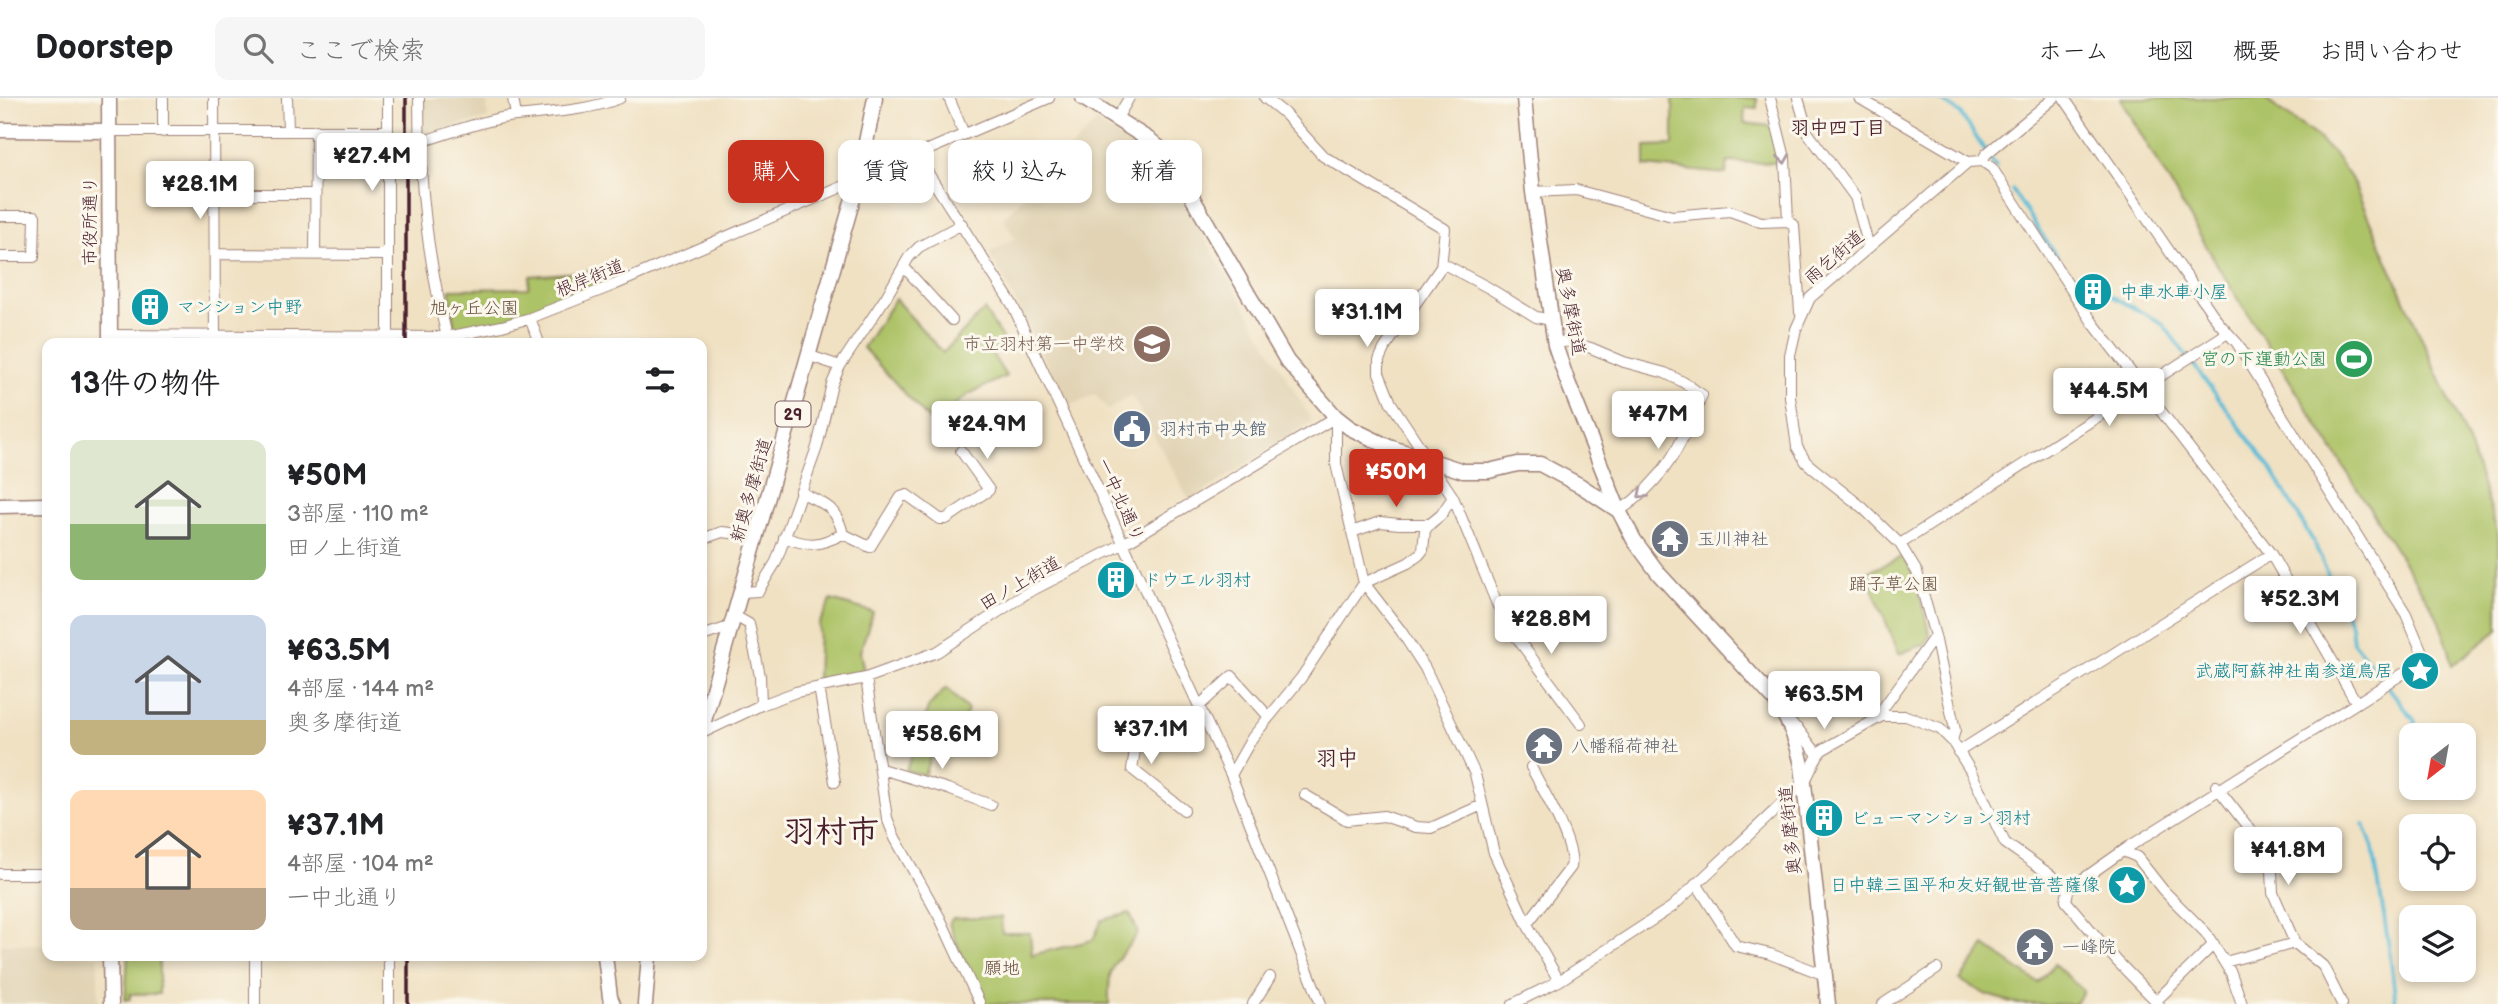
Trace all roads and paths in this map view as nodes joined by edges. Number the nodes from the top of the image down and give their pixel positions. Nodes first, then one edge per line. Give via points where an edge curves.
1 (109, 98) edge
2 (163, 98) edge
3 (214, 98) edge
4 (287, 98) edge
5 (388, 98) edge
6 (419, 98) edge
7 (513, 98) edge
8 (620, 98) edge
9 (875, 98) edge
10 (949, 98) edge
11 (1049, 98) edge
12 (1083, 98) edge
13 (1265, 98) edge
14 (1524, 98) edge
15 (1770, 98) edge
16 (1798, 98) edge
17 (1859, 98) edge
18 (2054, 98) edge
19 (2064, 98) edge
20 (1126, 102) edge
21 (516, 116) junction
22 (1116, 120) junction
23 (0, 130) edge
24 (288, 130) junction
25 (316, 130) junction
26 (108, 131) junction
27 (215, 131) junction
28 (388, 131) junction
29 (163, 132) junction
30 (964, 134) junction
31 (866, 140) edge
32 (420, 142) junction
33 (934, 148) edge
34 (1986, 155) junction
35 (1968, 162) junction
36 (934, 182) edge
37 (838, 190) edge
38 (1532, 192) junction
39 (216, 194) junction
40 (314, 194) junction
41 (852, 203) edge
42 (0, 216) edge
43 (1788, 221) junction
44 (962, 224) junction
45 (1869, 247) junction
46 (315, 253) junction
47 (215, 254) junction
48 (387, 254) junction
49 (0, 257) edge
50 (1442, 263) junction
51 (904, 267) junction
52 (1800, 316) junction
53 (530, 318) junction
54 (952, 320) dead end
55 (1551, 320) junction
56 (2226, 334) junction
57 (110, 338) edge
58 (215, 338) edge
59 (388, 338) edge
60 (447, 338) edge
61 (455, 338) edge
62 (537, 338) edge
63 (1555, 345) junction
64 (810, 356) junction
65 (840, 366) junction
66 (2144, 387) junction
67 (1336, 417) junction
68 (961, 451) dead end
69 (1432, 463) junction
70 (800, 492) junction
71 (1453, 497) junction
72 (42, 505) edge
73 (0, 506) edge
74 (1619, 511) junction
75 (1430, 523) junction
76 (1352, 533) junction
77 (843, 534) junction
78 (758, 536) junction
79 (707, 537) edge
80 (784, 537) junction
81 (1123, 544) junction
82 (1900, 544) junction
83 (2271, 554) junction
84 (1364, 583) junction
85 (742, 592) junction
86 (734, 621) junction
87 (707, 634) edge
88 (1935, 636) junction
89 (866, 677) junction
90 (819, 687) junction
91 (2356, 702) junction
92 (761, 705) junction
93 (1199, 706) junction
94 (707, 714) edge
95 (1269, 716) junction
96 (1882, 716) junction
97 (1130, 722) dead end
98 (1789, 723) junction
99 (1581, 724) dead end
100 (707, 729) edge
101 (1952, 741) junction
102 (1958, 752) junction
103 (1818, 755) junction
104 (1531, 767) dead end
105 (881, 768) junction
106 (1231, 775) junction
107 (835, 782) dead end
108 (1804, 783) junction
109 (2218, 787) junction
110 (1305, 795) dead end
111 (991, 805) dead end
112 (1482, 805) junction
113 (1184, 810) dead end
114 (2125, 852) junction
115 (0, 874) edge
116 (42, 874) edge
117 (1696, 883) junction
118 (2068, 887) junction
119 (1527, 924) junction
120 (2295, 943) junction
121 (2214, 944) junction
122 (110, 961) edge
123 (255, 961) edge
124 (389, 961) edge
125 (606, 961) edge
126 (649, 961) edge
127 (2225, 962) junction
128 (1937, 969) dead end
129 (1825, 975) junction
130 (1270, 977) dead end
131 (1559, 981) junction
132 (2157, 1003) edge
133 (111, 1004) edge
134 (255, 1004) edge
135 (389, 1004) edge
136 (613, 1004) edge
137 (645, 1004) edge
138 (980, 1004) edge
139 (1253, 1004) edge
140 (1321, 1004) edge
141 (1513, 1004) edge
142 (1828, 1004) edge
143 (1883, 1004) edge
144 (2242, 1004) edge
145 (2342, 1004) edge

1 - 26 main road, 市役所通り
2 - 29 street
3 - 27 street
4 - 24 street
5 - 28 street
6 - 32 street
7 - 21 street
8 - 21 street
9 - 31 main road, 新奥多摩街道 / 29
10 - 30 street
11 - 30 street, 根岸街道
12 - 22 main road
13 - 50 street via 1323,156 1445,229
14 - 38 main road, 奥多摩街道
15 -> 43 street via 1785,158
16 - 45 street via 1808,133 1854,197
17 - 35 street
18 - 34 street
19 - 56 street
20 - 22 street
21 - 32 street
22 - 67 main road via 1163,150 1287,361
23 - 26 main road
24 - 25 street
24 - 27 street
25 - 28 street
25 - 40 street
26 - 29 street
26 - 57 main road, 市役所通り
27 - 29 street
27 - 39 street
28 - 48 street
30 - 33 street, 根岸街道
32 - 60 street via 429,254
34 - 35 street
34 - 66 street via 2093,323
35 - 45 street, 雨乞街道
36 - 44 street, 一中北通り
37 - 53 street, 根岸街道
38 - 43 street via 1576,190 1672,216 1730,211 1761,222
38 - 55 main road, 奥多摩街道
39 - 40 street
39 - 47 street
40 - 46 street
41 - 64 main road, 新奥多摩街道 / 29
42 - 49 street via 35,216 34,257
43 - 52 street, 雨乞街道 via 1794,225
44 - 51 street via 919,247
44 - 81 street, 一中北通り via 1012,304
45 - 52 street, 雨乞街道 via 1810,299
46 - 47 street
46 - 48 street
47 - 58 street
48 - 59 street
50 - 55 street via 1536,317
50 - 69 street via 1390,337 1379,366 1391,403
51 - 54 street
51 - 65 street
52 - 82 street via 1789,368 1797,447 1814,470
53 - 61 street, 根岸街道
53 - 62 street
55 - 63 main road, 奥多摩街道
56 - 66 street
56 - 91 street via 2237,343 2406,614 2423,652 2423,661
63 - 74 main road, 奥多摩街道
63 -> 74 street via 1565,341 1665,373 1702,395 1662,474
64 - 65 street
64 - 78 main road, 新奥多摩街道 / 29
65 - 70 street
66 - 82 street
66 - 83 street
67 - 69 main road via 1365,438
67 - 76 street via 1336,464
67 - 81 street, 田ノ上街道
68 - 77 street via 989,490 946,519 907,495 901,497 870,547
69 - 71 street
69 - 74 main road via 1478,472 1541,464
70 - 77 street via 826,505 838,517
70 - 80 street
71 - 75 street
71 - 99 street via 1497,604
72 - 73 main road
74 - 98 main road, 奥多摩街道 via 1658,574 1774,699
75 - 76 street via 1380,522
75 - 84 street via 1419,555
76 - 84 street
77 - 80 street via 823,544 804,545
78 - 79 street via 722,532
78 - 85 main road, 新奥多摩街道 / 29
80 - 85 street via 776,562 758,591
81 - 89 street, 田ノ上街道 via 1027,593 937,652
81 - 93 street, 一中北通り
82 - 88 street via 1917,572
83 - 91 street
83 - 102 street
84 - 95 street via 1301,678
84 - 112 street via 1425,668 1475,774
85 - 86 main road, 新奥多摩街道 / 29
86 - 87 street
86 - 92 street via 748,624 760,676
86 - 94 main road, 新奥多摩街道 / 29
88 - 96 street
88 - 101 street via 1955,730
89 - 90 street, 田ノ上街道
89 - 105 street
90 - 92 street, 田ノ上街道
90 - 107 street
91 - 109 street
92 - 100 street, 田ノ上街道
93 - 95 street via 1232,676
93 - 106 street, 一中北通り
95 - 106 street
96 - 101 street via 1922,721
96 - 103 street
97 - 113 street via 1137,738 1132,769
98 - 103 street
98 - 108 main road, 奥多摩街道
101 - 102 street
102 - 118 street via 2005,843
103 - 108 street
104 - 119 street via 1573,858 1571,867
105 - 111 street
105 - 138 street via 891,828
106 - 140 street, 一中北通り
108 - 117 street
108 - 129 main road, 奥多摩街道
109 - 114 street
109 - 120 street via 2255,836 2272,870 2273,893
110 - 112 street via 1347,820 1384,816 1431,828
112 - 119 street via 1494,853
114 - 118 street
114 - 121 street via 2137,857
115 - 116 street
117 - 129 street via 1736,946
117 - 131 street via 1655,920
118 - 132 street via 2066,901
119 - 131 street
120 - 127 street
120 - 145 street via 2323,966
121 - 127 street
121 - 132 street
122 - 133 main road
123 - 134 street
124 - 135 street
125 - 136 main road
126 - 137 main road
127 - 144 street
128 - 143 street
129 - 142 main road, 奥多摩街道
130 - 139 street
131 - 141 street

